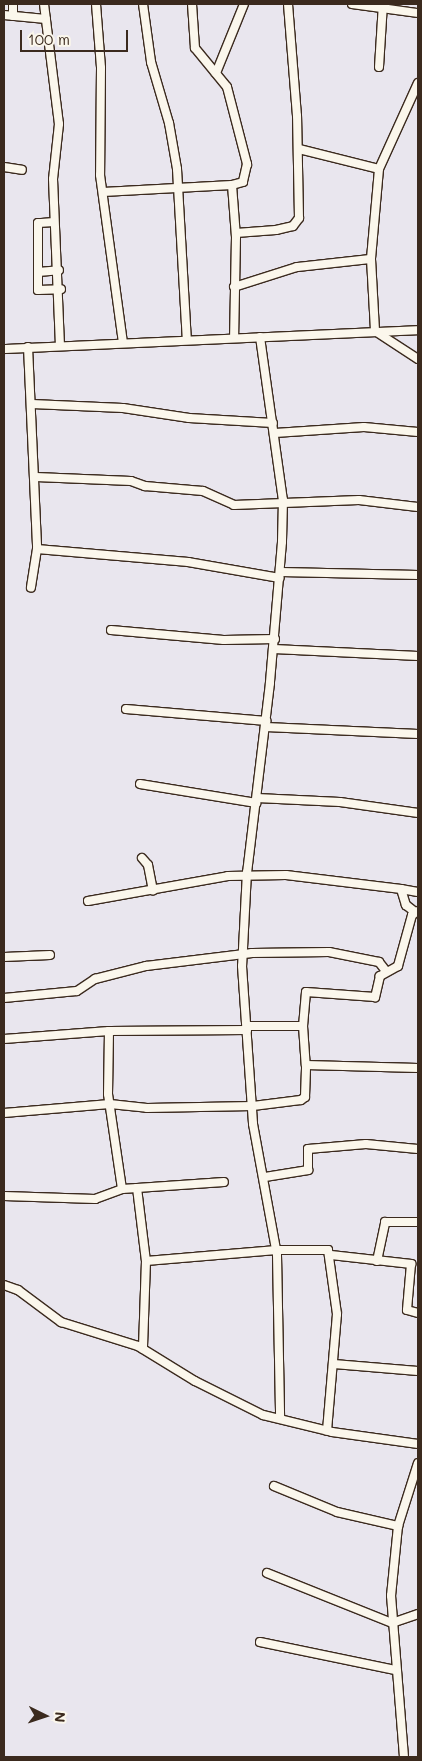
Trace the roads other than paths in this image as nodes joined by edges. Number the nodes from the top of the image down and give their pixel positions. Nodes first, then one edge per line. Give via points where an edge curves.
1 (13, 4) edge
2 (44, 4) edge
3 (96, 4) edge
4 (143, 4) edge
5 (192, 4) edge
6 (244, 4) edge
7 (288, 4) edge
8 (352, 4) edge
9 (383, 6) edge
10 (418, 13) edge
11 (4, 15) edge
12 (13, 16) junction
13 (46, 18) junction
14 (379, 67) dead end
15 (216, 73) junction
16 (418, 83) edge
17 (299, 149) junction
18 (4, 167) edge
19 (379, 168) junction
20 (22, 170) dead end
21 (232, 185) junction
22 (179, 187) junction
23 (103, 192) junction
24 (54, 222) junction
25 (236, 233) junction
26 (371, 259) junction
27 (59, 270) junction
28 (38, 272) junction
29 (234, 287) junction
30 (61, 289) junction
31 (418, 330) edge
32 (375, 331) junction
33 (260, 337) junction
34 (234, 338) junction
35 (187, 340) junction
36 (123, 342) junction
37 (60, 346) junction
38 (28, 348) junction
39 (4, 349) edge
40 (418, 359) edge
41 (32, 404) junction
42 (274, 423) junction
43 (418, 432) edge
44 (275, 433) junction
45 (36, 477) junction
46 (283, 506) junction
47 (418, 507) edge
48 (37, 549) junction
49 (281, 575) junction
50 (418, 575) edge
51 (31, 588) dead end
52 (111, 630) dead end
53 (275, 639) junction
54 (274, 649) junction
55 (418, 656) edge
56 (126, 709) dead end
57 (266, 724) junction
58 (418, 734) edge
59 (140, 784) dead end
60 (257, 801) junction
61 (418, 813) edge
62 (142, 858) dead end
63 (247, 875) junction
64 (401, 889) junction
65 (153, 891) junction
66 (418, 892) edge
67 (88, 901) dead end
68 (416, 912) edge
69 (50, 954) dead end
70 (243, 954) junction
71 (4, 957) edge
72 (386, 971) junction
73 (4, 998) edge
74 (302, 1026) junction
75 (247, 1028) junction
76 (108, 1031) junction
77 (4, 1039) edge
78 (306, 1065) junction
79 (418, 1068) edge
80 (110, 1104) junction
81 (253, 1106) junction
82 (4, 1112) edge
83 (418, 1149) edge
84 (265, 1177) junction
85 (224, 1182) dead end
86 (137, 1188) junction
87 (122, 1189) junction
88 (4, 1196) edge
89 (418, 1222) edge
90 (277, 1250) junction
91 (331, 1255) junction
92 (146, 1261) junction
93 (378, 1261) junction
94 (4, 1285) edge
95 (418, 1313) edge
96 (142, 1349) junction
97 (334, 1364) junction
98 (418, 1371) edge
99 (280, 1418) junction
100 (327, 1430) junction
101 (418, 1444) edge
102 (418, 1463) edge
103 (274, 1486) dead end
104 (398, 1526) junction
105 (267, 1573) dead end
106 (418, 1614) edge
107 (392, 1623) junction
108 (260, 1642) dead end
109 (394, 1670) junction
110 (404, 1757) edge

1 - 12 street
2 - 13 street
3 - 23 street
4 - 22 street via 151,62 169,123
5 - 15 street via 196,48
6 - 15 street
7 - 17 street
8 - 9 street
9 - 10 street
9 - 14 street
11 - 12 street
12 - 13 street
13 - 24 street via 59,124 53,179
15 - 21 street via 227,87 247,164 243,182
16 - 19 street
17 - 19 street
17 - 25 street via 300,212 293,226
18 - 20 street
19 - 26 street
21 - 22 street
21 - 25 street
22 - 23 street
22 - 35 street
23 - 36 street
24 - 27 street
24 - 28 street via 38,223
25 - 29 street
26 - 29 street via 297,267
26 - 32 street
27 - 28 street
27 - 30 street
28 - 30 street via 38,290
29 - 34 street
30 - 37 street
31 - 32 street
32 - 33 street
32 - 40 street
33 - 34 street
33 - 42 street
34 - 35 street
35 - 36 street
36 - 37 street
37 - 38 street
38 - 39 street
38 - 41 street
41 - 42 street via 123,408 189,418
41 - 45 street
42 - 44 street
43 - 44 street via 364,427
44 - 46 street
45 - 46 street via 131,480 153,487 203,491 234,505
45 - 48 street
46 - 47 street via 359,500
46 - 49 street
48 - 49 street via 188,562
48 - 51 street
49 - 50 street
49 - 53 street
52 - 53 street via 224,640
53 - 54 street
54 - 55 street
54 - 57 street
56 - 57 street
57 - 58 street
57 - 60 street
59 - 60 street
60 - 61 street via 340,802
60 - 63 street
62 - 65 street via 148,865
63 - 64 street via 314,877
63 - 65 street
63 - 70 street
64 - 66 street
64 - 68 street via 406,905
65 - 67 street
68 - 72 street via 398,966
69 - 71 street
70 - 72 street via 329,952 379,962
70 - 73 street via 131,969 95,980 77,991
70 - 75 street
72 - 74 street via 372,998 306,992
74 - 75 street
74 - 78 street
75 - 76 street
75 - 81 street
76 - 77 street
76 - 80 street
78 - 79 street
78 - 81 street via 304,1099
80 - 81 street via 138,1108
80 - 82 street
80 - 87 street
81 - 84 street via 258,1156
83 - 84 street via 372,1144 308,1149 308,1170
84 - 90 street
85 - 86 street
86 - 87 street
86 - 92 street
87 - 88 street via 94,1199
89 - 93 street via 385,1222
90 - 91 street via 323,1248
90 - 92 street
90 - 99 street
91 - 93 street
91 - 97 street via 337,1314
92 - 96 street
93 - 95 street via 411,1264 407,1310
94 - 96 street via 18,1290 61,1322
96 - 99 street via 220,1393 263,1414
97 - 98 street
97 - 100 street
99 - 100 street
100 - 101 street
102 - 104 street
103 - 104 street via 337,1512
104 - 107 street
105 - 107 street
106 - 107 street
107 - 109 street
108 - 109 street
109 - 110 street

